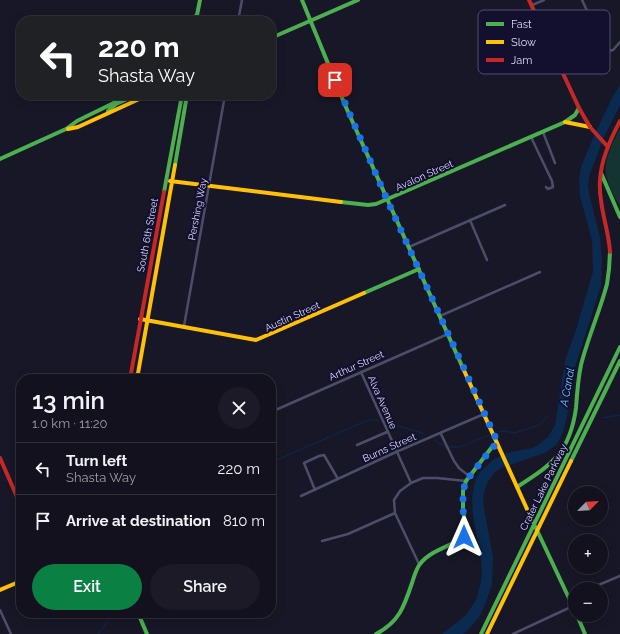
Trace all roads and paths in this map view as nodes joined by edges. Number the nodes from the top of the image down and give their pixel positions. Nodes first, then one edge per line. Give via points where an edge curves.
1 (200, 0) edge
2 (242, 0) edge
3 (302, 0) edge
4 (358, 0) edge
5 (529, 0) edge
6 (544, 0) edge
7 (582, 0) edge
8 (531, 6) junction
9 (533, 10) edge
10 (587, 10) edge
11 (197, 15) edge
12 (239, 16) edge
13 (311, 21) junction
14 (276, 36) edge
15 (620, 42) edge
16 (610, 51) edge
17 (563, 74) edge
18 (120, 100) edge
19 (125, 100) edge
20 (130, 100) edge
21 (137, 100) edge
22 (179, 100) edge
23 (181, 100) edge
24 (186, 100) edge
25 (224, 100) edge
26 (180, 105) junction
27 (119, 108) junction
28 (579, 108) junction
29 (99, 110) junction
30 (104, 115) junction
31 (620, 121) edge
32 (564, 122) junction
33 (83, 125) junction
34 (590, 127) junction
35 (66, 129) junction
36 (543, 131) junction
37 (531, 136) junction
38 (608, 147) junction
39 (0, 159) edge
40 (555, 163) dead end
41 (600, 172) junction
42 (166, 180) junction
43 (173, 181) junction
44 (210, 185) junction
45 (546, 187) dead end
46 (387, 200) junction
47 (505, 204) dead end
48 (620, 217) edge
49 (470, 220) junction
50 (409, 247) junction
51 (487, 260) dead end
52 (419, 269) junction
53 (540, 272) dead end
54 (440, 316) junction
55 (140, 319) junction
56 (148, 320) junction
57 (184, 326) junction
58 (448, 334) junction
59 (620, 347) edge
60 (620, 361) edge
61 (361, 372) junction
62 (131, 374) edge
63 (137, 374) edge
64 (276, 410) edge
65 (484, 414) junction
66 (387, 432) junction
67 (441, 434) junction
68 (498, 443) junction
69 (357, 445) dead end
70 (396, 452) junction
71 (0, 458) edge
72 (470, 476) junction
73 (338, 479) junction
74 (466, 481) junction
75 (411, 483) junction
76 (517, 487) junction
77 (315, 490) junction
78 (16, 495) edge
79 (301, 496) dead end
80 (395, 513) junction
81 (535, 524) junction
82 (538, 529) junction
83 (322, 541) dead end
84 (419, 564) junction
85 (620, 576) edge
86 (606, 582) edge
87 (16, 583) edge
88 (0, 590) edge
89 (568, 595) edge
90 (0, 610) edge
91 (568, 611) edge
92 (140, 618) edge
93 (580, 622) edge
94 (11, 634) edge
95 (147, 634) edge
96 (376, 634) edge
97 (481, 634) edge
98 (487, 634) edge
99 (513, 634) edge
100 (585, 634) edge

1 - 11 main road
2 - 12 street
3 - 13 main road
4 - 13 main road
5 - 8 main road
6 - 8 street
7 - 10 street
8 - 9 main road
13 - 14 main road
13 - 46 main road
15 - 16 street
17 - 28 main road
18 - 29 main road
19 - 30 main road via 116,104
20 - 27 main road
21 - 27 main road
22 - 26 main road
23 - 26 main road, South 6th Street
24 - 43 main road, South 6th Street
25 - 44 street, Pershing Way
26 - 42 main road, South 6th Street
27 - 30 main road
28 - 32 main road, Avalon Street via 575,115
28 - 34 main road
29 - 33 main road via 100,113
29 - 35 main road
30 - 33 main road
31 - 38 main road
32 - 34 main road
32 - 36 main road, Avalon Street
33 - 35 main road
34 - 38 main road
35 - 39 main road
36 - 37 main road, Avalon Street
36 - 40 street
37 - 45 street via 552,181 553,187
37 - 46 main road, Avalon Street
38 - 41 main road
41 - 48 main road
41 - 76 main road via 600,191 609,236 609,269 582,366 573,424 564,446 556,457
42 - 43 main road, Avalon Street
42 - 55 main road, South 6th Street
43 - 44 main road, Avalon Street
43 - 56 main road, South 6th Street
44 - 46 main road, Avalon Street via 368,205
44 - 57 street, Pershing Way
46 - 50 main road
47 - 49 street
49 - 50 street
49 - 51 street
50 - 52 main road
52 - 54 main road
52 - 57 main road, Austin Street via 256,340
53 - 54 street
54 - 58 main road
55 - 56 main road, Austin Street
55 - 62 main road, South 6th Street
56 - 57 main road, Austin Street
56 - 63 main road, South 6th Street
58 - 61 street, Arthur Street
58 - 65 main road
59 - 81 main road, Crater Lake Parkway
60 - 82 main road, Crater Lake Parkway
61 - 64 street, Arthur Street
61 - 66 street, Alva Avenue
65 - 67 street, Burns Street
65 - 68 main road
66 - 69 street
66 - 70 street, Alva Avenue
67 - 70 street, Burns Street
67 - 72 street via 454,461
68 - 72 main road
68 - 76 main road
70 - 73 street, Burns Street
70 - 75 street, Alva Avenue
71 - 78 main road
72 - 74 main road
73 - 77 street, Burns Street
73 - 77 street via 324,455 304,463
74 - 75 street via 423,478
74 - 84 main road via 463,491 466,529 464,537 456,544 427,556
75 - 80 street via 400,491 394,500
76 - 81 main road
77 - 79 street, Burns Street
80 - 83 street via 348,534
80 - 84 street
81 - 82 main road
81 - 97 main road, Crater Lake Parkway
82 - 89 main road
82 - 98 main road, Crater Lake Parkway
84 - 96 main road via 396,622
85 - 86 street
87 - 88 main road
90 - 94 street
91 - 99 street
92 - 95 main road
93 - 100 main road

